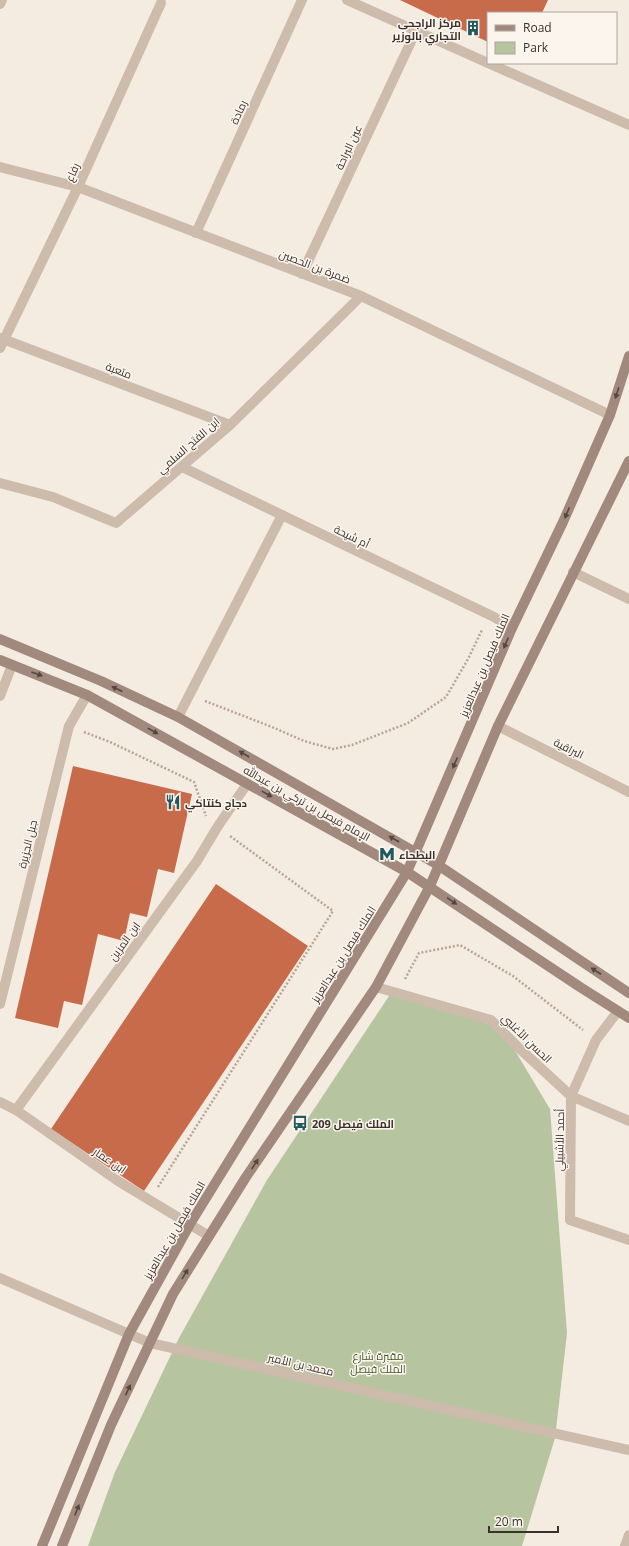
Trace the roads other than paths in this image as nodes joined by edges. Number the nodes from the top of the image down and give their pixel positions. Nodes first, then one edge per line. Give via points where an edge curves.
1 (2, 0) edge
2 (302, 0) edge
3 (347, 0) edge
4 (161, 3) dead end
5 (0, 4) edge
6 (416, 31) junction
7 (487, 63) edge
8 (490, 64) edge
9 (629, 126) edge
10 (0, 167) edge
11 (78, 188) junction
12 (196, 233) junction
13 (302, 274) junction
14 (361, 296) junction
15 (1, 342) edge
16 (629, 356) edge
17 (610, 415) junction
18 (230, 425) junction
19 (629, 461) edge
20 (182, 467) junction
21 (0, 483) edge
22 (282, 515) junction
23 (573, 572) junction
24 (629, 599) edge
25 (512, 628) junction
26 (0, 639) edge
27 (0, 660) edge
28 (12, 665) junction
29 (87, 695) junction
30 (0, 696) edge
31 (178, 717) junction
32 (498, 726) junction
33 (247, 784) junction
34 (629, 792) edge
35 (417, 852) junction
36 (438, 865) junction
37 (407, 872) junction
38 (430, 886) junction
39 (376, 987) junction
40 (629, 993) edge
41 (0, 1004) edge
42 (618, 1011) junction
43 (629, 1018) edge
44 (572, 1096) junction
45 (0, 1102) edge
46 (16, 1110) junction
47 (629, 1121) edge
48 (190, 1224) junction
49 (209, 1236) junction
50 (629, 1240) edge
51 (0, 1278) edge
52 (128, 1334) junction
53 (150, 1343) junction
54 (629, 1450) edge
55 (629, 1535) edge
56 (42, 1546) edge
57 (62, 1546) edge
58 (625, 1546) edge

1 - 5 street
2 - 12 street, رمادة
3 - 6 street
4 - 11 street, رفاع
6 - 7 street
6 - 13 street, عين البراحة
8 - 9 street
10 - 11 street, ضمرة بن الحصين
11 - 12 street, ضمرة بن الحصين
11 - 15 street, رفاع
12 - 13 street, ضمرة بن الحصين
13 - 14 street, ضمرة بن الحصين
14 - 17 street, ضمرة بن الحصين
14 - 18 street, ابن الفتح السلمي
15 - 18 street, متعبة
16 -> 17 street, الملك فيصل بن عبدالعزيز
17 -> 25 street, الملك فيصل بن عبدالعزيز via 563,522
18 - 20 street, ابن الفتح السلمي
19 - 23 street
20 - 21 street, ابن الفتح السلمي via 116,523 53,497
20 - 22 street, أم شيحة
22 - 25 street, أم شيحة
22 - 31 street
23 - 24 street
23 - 32 street
25 -> 35 street, الملك فيصل بن عبدالعزيز
31 -> 26 street, الإمام فيصل بن تركي بن عبدالله via 101,681
27 - 28 street, الإمام فيصل بن تركي بن عبدالله
28 -> 29 street, الإمام فيصل بن تركي بن عبدالله
28 - 30 street
29 -> 33 street, الإمام فيصل بن تركي بن عبدالله
29 - 41 street, جبل الجزيرة via 69,726
35 -> 31 street, الإمام فيصل بن تركي بن عبدالله
32 - 34 street, البراقية
32 - 36 street
33 -> 37 street, الإمام فيصل بن تركي بن عبدالله
33 - 46 street, ابن المزين via 197,861
35 - 36 street, الإمام فيصل بن تركي بن عبدالله
35 - 37 street, الملك فيصل بن عبدالعزيز
36 - 38 street
40 -> 36 street, الإمام فيصل بن تركي بن عبدالله
37 - 38 street, الإمام فيصل بن تركي بن عبدالله
37 - 48 street, الملك فيصل بن عبدالعزيز
38 - 39 street
38 -> 42 street, الإمام فيصل بن تركي بن عبدالله
39 - 44 street, الحسن الأغلبي via 491,1020
49 -> 39 street via 246,1177
42 - 43 street, الإمام فيصل بن تركي بن عبدالله
42 - 44 street, أحمد الأشبيلي via 596,1040
44 - 47 street, الحسن الأغلبي
44 - 50 street, أحمد الأشبيلي via 570,1220
45 - 46 street, ابن عمار
46 - 48 street, ابن عمار via 118,1180
48 - 49 street, ابن عمار
48 - 52 street, الملك فيصل بن عبدالعزيز
53 -> 49 street via 172,1294
51 - 52 street, محمد بن الأمير
52 - 53 street, محمد بن الأمير
52 - 56 street, الملك فيصل بن عبدالعزيز
53 - 54 street, محمد بن الأمير
57 -> 53 street via 111,1426
55 - 58 street

